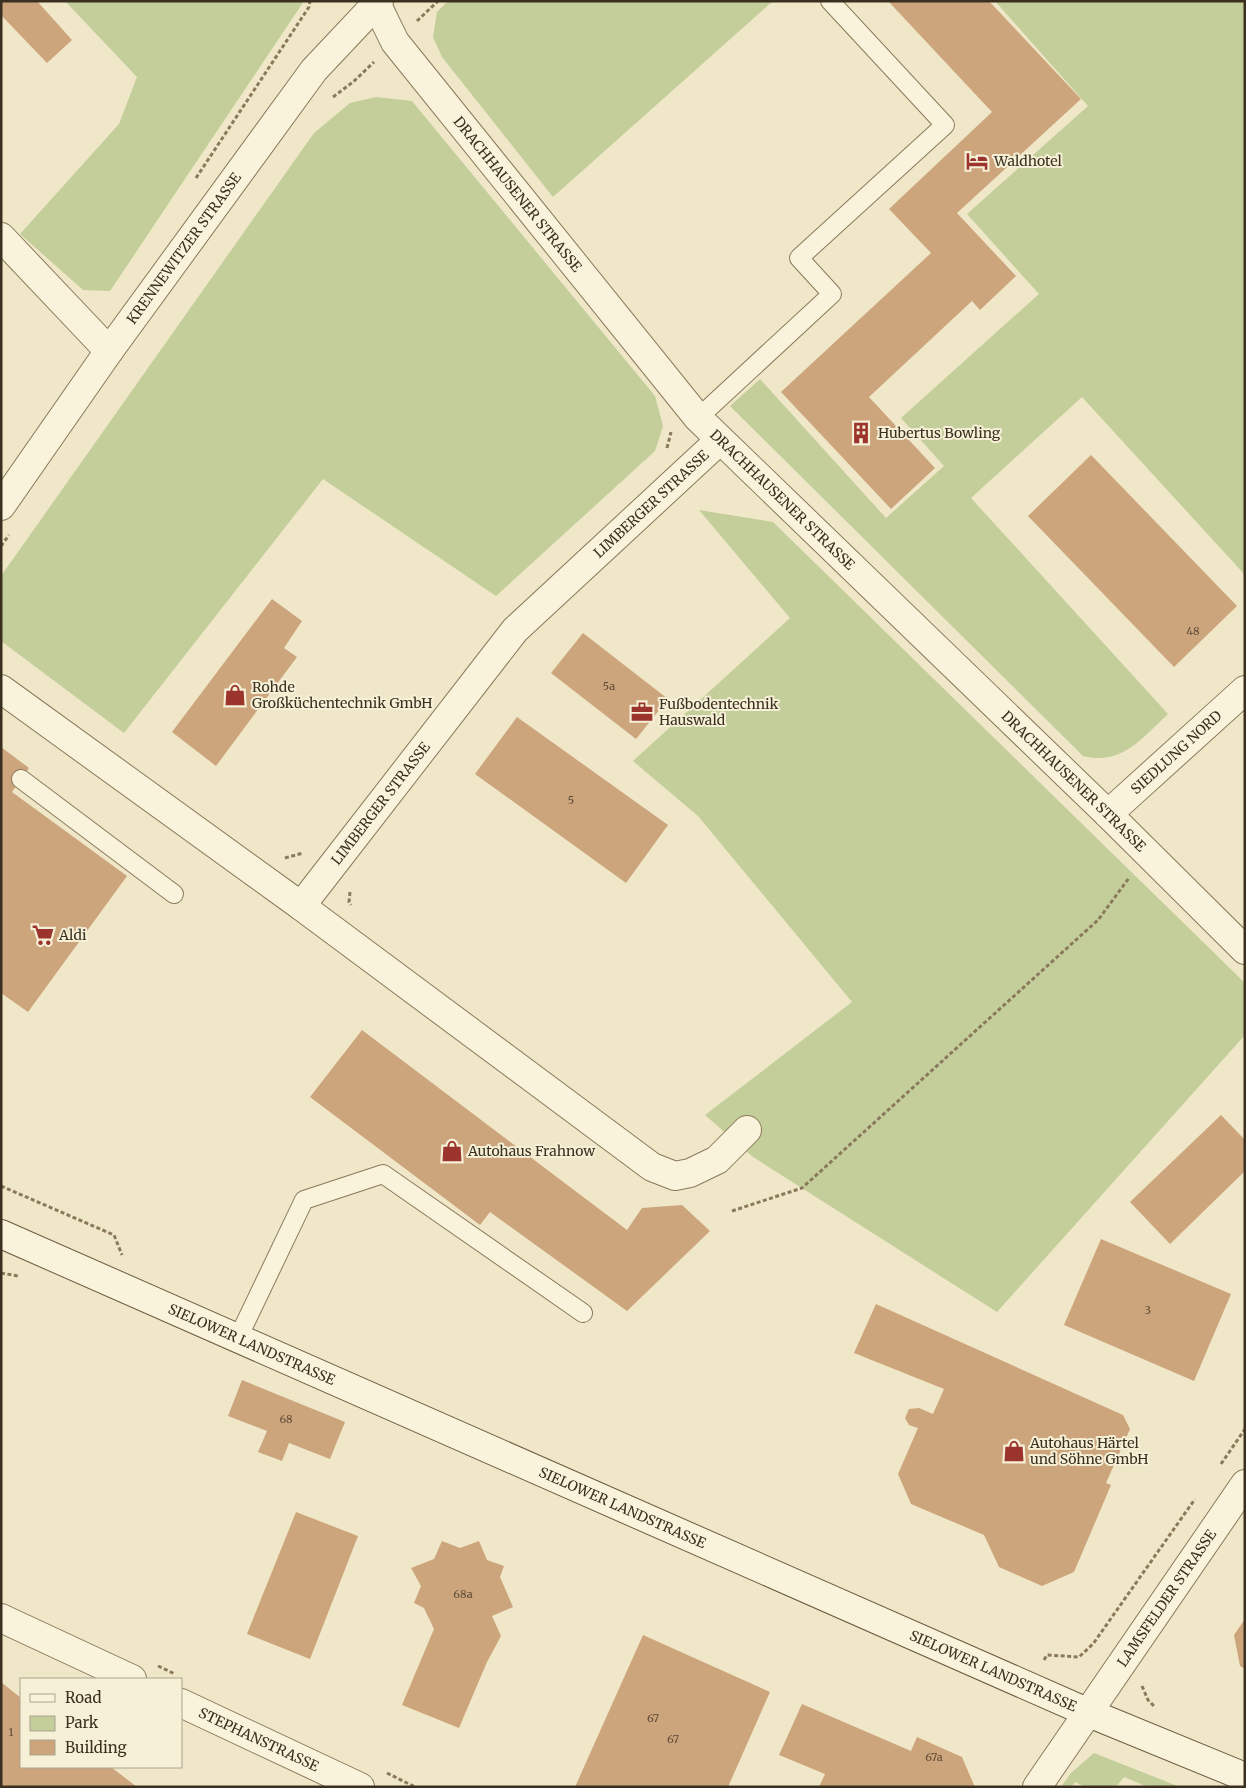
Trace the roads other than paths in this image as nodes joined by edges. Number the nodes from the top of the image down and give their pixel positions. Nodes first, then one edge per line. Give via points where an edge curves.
1 (830, 1) edge
2 (377, 2) edge
3 (1, 237) edge
4 (109, 350) junction
5 (698, 418) junction
6 (720, 440) junction
7 (1, 506) edge
8 (1, 689) edge
9 (1245, 690) edge
10 (20, 779) dead end
11 (1108, 814) junction
12 (174, 894) dead end
13 (301, 906) junction
14 (1245, 950) edge
15 (747, 1130) dead end
16 (1, 1234) edge
17 (583, 1313) dead end
18 (238, 1338) junction
19 (1245, 1484) edge
20 (1, 1618) edge
21 (130, 1678) edge
22 (182, 1703) edge
23 (1089, 1713) junction
24 (1245, 1777) edge
25 (342, 1783) edge
26 (1037, 1787) edge

1 - 5 lane via 945,125 799,258 832,294
2 - 4 street, KRENNEWITZER STRASSE via 314,70
2 - 5 street, DRACHHAUSENER STRASSE via 395,42
3 - 4 street
4 - 7 street, KRENNEWITZER STRASSE
5 - 6 street, DRACHHAUSENER STRASSE
6 - 11 street, DRACHHAUSENER STRASSE
6 - 13 street, LIMBERGER STRASSE via 515,630
8 - 13 street
9 - 11 street, SIEDLUNG NORD
10 - 12 lane
11 - 14 street, DRACHHAUSENER STRASSE
13 - 15 street via 652,1167 675,1176 690,1173 717,1160
16 - 18 street, SIELOWER LANDSTRASSE
17 - 18 lane via 383,1174 304,1200
18 - 23 street, SIELOWER LANDSTRASSE
19 - 23 street, LAMSFELDER STRASSE
20 - 21 street
22 - 25 street, STEPHANSTRASSE
23 - 24 street, SIELOWER LANDSTRASSE
23 - 26 street, LAMSFELDER STRASSE

